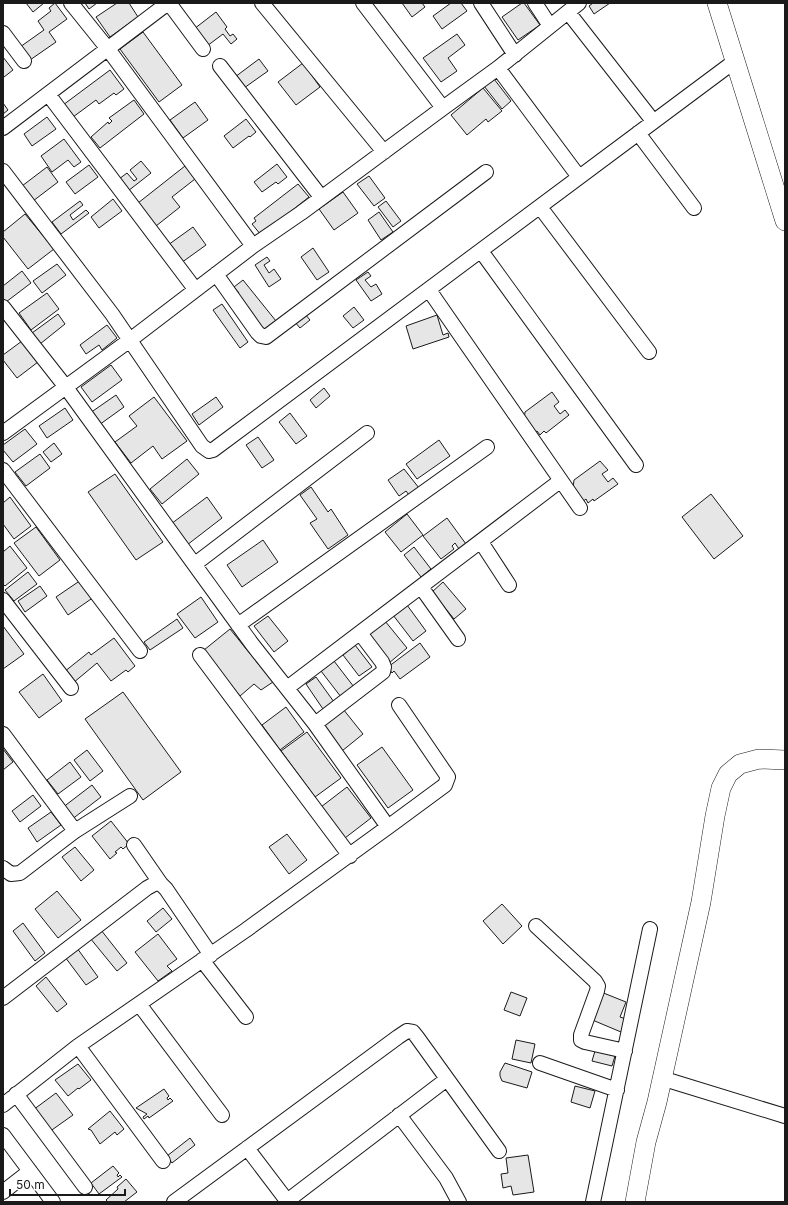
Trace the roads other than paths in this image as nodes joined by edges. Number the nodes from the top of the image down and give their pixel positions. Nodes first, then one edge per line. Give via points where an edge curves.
1 (71, 3) edge
2 (168, 3) edge
3 (262, 3) edge
4 (481, 3) edge
5 (535, 3) edge
6 (717, 3) edge
7 (368, 4) edge
8 (574, 7) edge
9 (550, 26) junction
10 (3, 33) edge
11 (108, 49) junction
12 (203, 49) dead end
13 (515, 55) junction
14 (24, 61) dead end
15 (735, 61) junction
16 (220, 66) dead end
17 (498, 68) junction
18 (48, 94) junction
19 (443, 108) junction
20 (653, 121) junction
21 (3, 128) edge
22 (638, 133) junction
23 (384, 152) junction
24 (3, 171) edge
25 (486, 172) dead end
26 (579, 177) junction
27 (321, 197) junction
28 (540, 207) junction
29 (694, 208) dead end
30 (785, 221) edge
31 (253, 246) junction
32 (481, 251) junction
33 (216, 274) junction
34 (195, 289) junction
35 (429, 290) junction
36 (3, 307) edge
37 (130, 340) junction
38 (649, 352) dead end
39 (65, 386) junction
40 (367, 432) dead end
41 (3, 433) edge
42 (487, 447) dead end
43 (636, 464) dead end
44 (3, 470) edge
45 (560, 481) junction
46 (580, 508) dead end
47 (481, 542) junction
48 (195, 564) junction
49 (509, 585) dead end
50 (421, 587) junction
51 (3, 600) edge
52 (238, 624) junction
53 (360, 633) junction
54 (458, 639) dead end
55 (140, 651) dead end
56 (200, 655) dead end
57 (72, 688) dead end
58 (287, 688) junction
59 (399, 705) dead end
60 (315, 724) junction
61 (3, 734) edge
62 (785, 760) edge
63 (130, 796) dead end
64 (388, 827) junction
65 (75, 831) junction
66 (134, 845) dead end
67 (350, 856) junction
68 (3, 868) edge
69 (161, 884) junction
70 (536, 926) dead end
71 (650, 929) dead end
72 (207, 958) junction
73 (3, 998) edge
74 (139, 1004) junction
75 (246, 1016) dead end
76 (78, 1046) junction
77 (625, 1051) junction
78 (540, 1064) dead end
79 (661, 1078) junction
80 (447, 1079) junction
81 (617, 1090) junction
82 (16, 1094) junction
83 (3, 1105) edge
84 (222, 1115) dead end
85 (399, 1115) junction
86 (785, 1116) edge
87 (3, 1135) edge
88 (247, 1148) junction
89 (499, 1151) dead end
90 (163, 1161) dead end
91 (30, 1171) junction
92 (85, 1186) dead end
93 (3, 1192) edge
94 (287, 1201) edge
95 (53, 1202) edge
96 (174, 1202) edge
97 (460, 1202) edge
98 (593, 1202) edge
99 (635, 1202) edge

1 - 11 street
2 - 11 street
2 - 12 street
3 - 23 street
4 - 13 street
5 - 9 street
6 - 15 street
7 - 19 street
8 - 9 street
8 - 20 street
9 - 13 street
10 - 14 street
11 - 18 street
11 - 31 street
13 - 17 street
15 - 20 street
15 - 30 street
16 - 27 street
17 - 19 street
17 - 26 street
18 - 21 street
18 - 34 street
19 - 23 street
20 - 22 street
22 - 26 street
22 - 29 street
23 - 27 street
24 - 37 street
25 - 33 street via 266,337 257,332
26 - 28 street
27 - 31 street
28 - 32 street
28 - 38 street
31 - 33 street
32 - 35 street
32 - 43 street
33 - 34 street
34 - 37 street
35 - 37 street via 209,451 202,446
35 - 45 street
36 - 39 street
37 - 39 street
39 - 41 street
39 - 48 street
40 - 48 street
42 - 52 street
44 - 55 street
45 - 46 street
45 - 47 street
47 - 49 street
47 - 50 street
48 - 52 street
50 - 53 street
50 - 54 street
51 - 57 street
52 - 58 street
53 - 58 street
53 - 60 street via 382,662 383,672
56 - 67 street
58 - 60 street
59 - 64 street via 448,777 445,785
60 - 64 street
61 - 65 street
62 - 79 street via 759,759 740,764 728,774 721,788 714,816 701,902
63 - 65 street
64 - 67 street
65 - 68 street via 20,873 11,874
66 - 69 street
67 - 72 street
69 - 72 street
69 - 73 street via 156,883 147,888
70 - 77 street via 598,986 581,1040
71 - 77 street
72 - 74 street
72 - 75 street
74 - 76 street
74 - 84 street
76 - 82 street
76 - 90 street
77 - 81 street
78 - 81 street
79 - 86 street
79 - 99 street
80 - 85 street
80 - 88 street via 413,1032 407,1031
80 - 89 street
81 - 98 street
82 - 83 street
82 - 92 street
85 - 94 street
85 - 97 street via 446,1178
87 - 91 street
88 - 94 street
88 - 96 street
91 - 93 street
91 - 95 street

